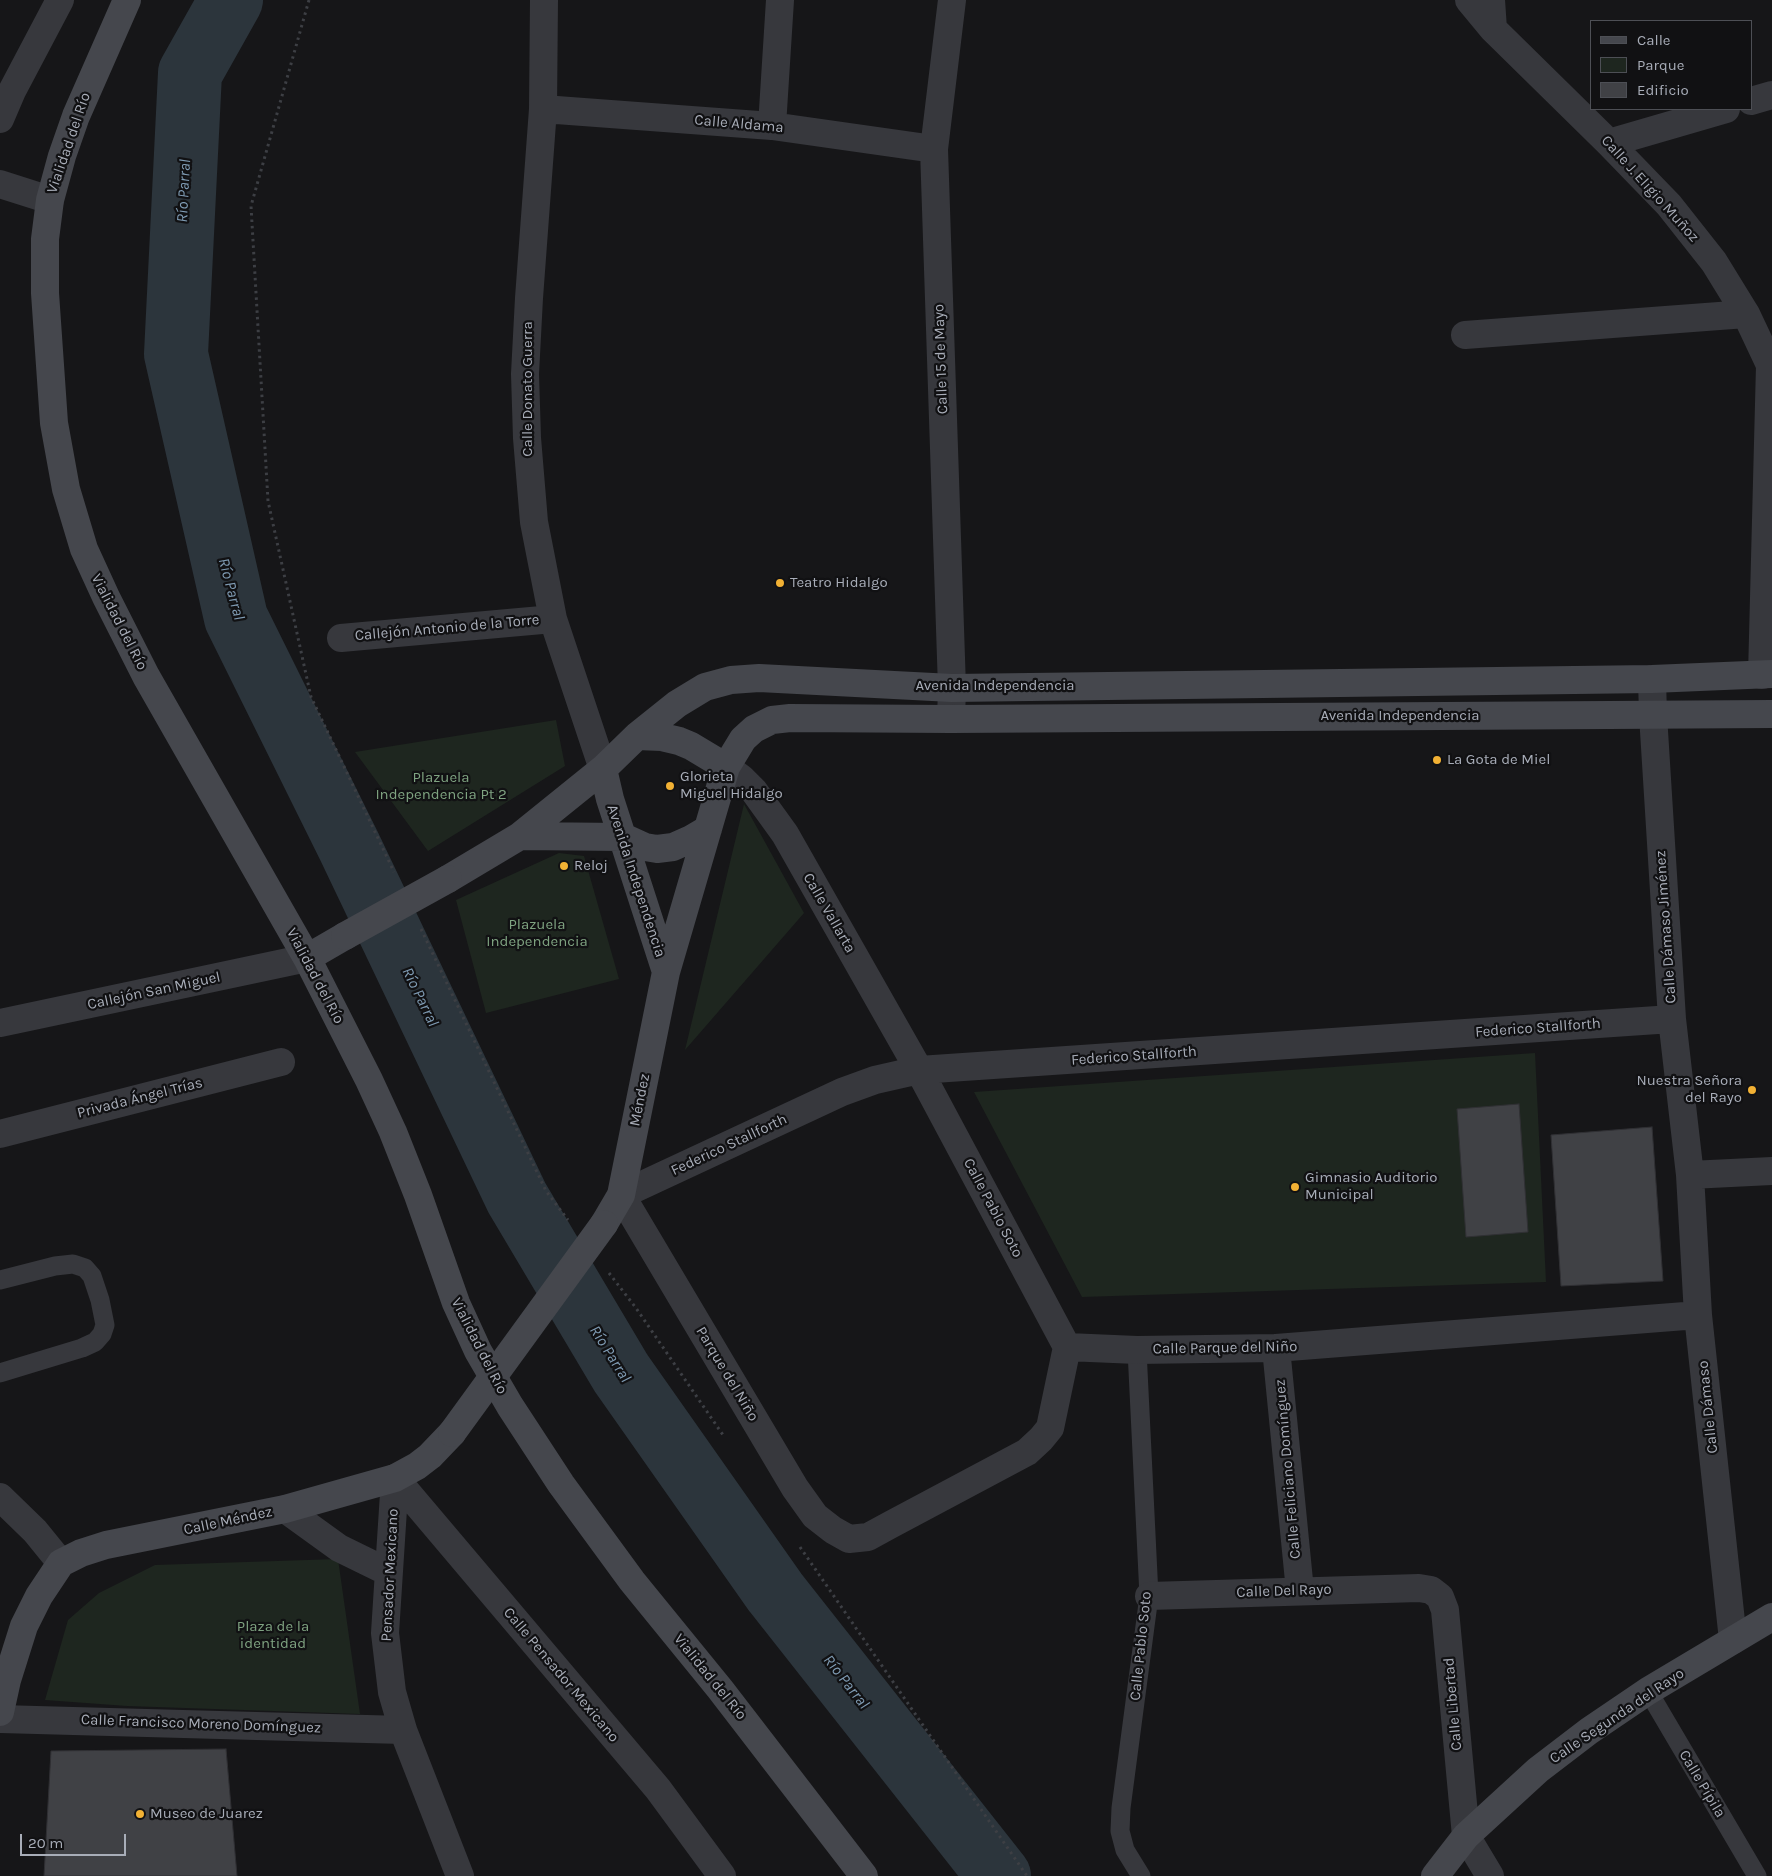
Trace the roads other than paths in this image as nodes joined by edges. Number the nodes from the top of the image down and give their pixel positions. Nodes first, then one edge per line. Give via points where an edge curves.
1 (60, 0) edge
2 (127, 0) edge
3 (544, 0) edge
4 (780, 0) edge
5 (952, 0) edge
6 (1469, 0) edge
7 (1491, 0) edge
8 (1493, 30) junction
9 (1772, 95) edge
10 (1752, 101) edge
11 (544, 109) junction
12 (1723, 110) edge
13 (0, 119) edge
14 (772, 126) junction
15 (1610, 143) junction
16 (934, 149) junction
17 (0, 184) edge
18 (50, 200) junction
19 (1746, 314) junction
20 (1465, 335) dead end
21 (1771, 365) edge
22 (553, 618) junction
23 (341, 638) dead end
24 (1767, 675) edge
25 (1652, 679) junction
26 (952, 688) junction
27 (1772, 714) edge
28 (1653, 715) junction
29 (951, 719) junction
30 (637, 736) junction
31 (726, 767) junction
32 (603, 769) junction
33 (708, 829) junction
34 (520, 836) junction
35 (623, 838) junction
36 (308, 958) junction
37 (666, 972) junction
38 (1672, 1019) junction
39 (0, 1023) edge
40 (281, 1062) dead end
41 (919, 1070) junction
42 (0, 1134) edge
43 (1772, 1171) edge
44 (1690, 1175) junction
45 (621, 1195) junction
46 (0, 1280) edge
47 (1698, 1315) junction
48 (1067, 1347) junction
49 (1276, 1348) junction
50 (1137, 1350) junction
51 (0, 1373) edge
52 (452, 1433) joint
53 (395, 1478) junction
54 (0, 1498) edge
55 (285, 1509) junction
56 (61, 1562) junction
57 (388, 1572) junction
58 (1419, 1588) joint
59 (1300, 1591) junction
60 (1149, 1596) junction
61 (1772, 1617) edge
62 (1733, 1640) junction
63 (1648, 1691) junction
64 (0, 1712) edge
65 (0, 1719) edge
66 (403, 1730) junction
67 (1466, 1836) junction
68 (861, 1874) edge
69 (460, 1876) edge
70 (722, 1876) edge
71 (1141, 1876) edge
72 (1435, 1876) edge
73 (1490, 1876) edge
74 (1757, 1876) edge

1 - 13 street
2 - 18 main road, Vialidad del Río via 76,116
3 - 11 street, Calle Donato Guerra
4 - 14 street
5 - 16 street, Calle 15 de Mayo
6 - 8 street, Calle J. Eligio Muñoz
7 - 8 street
8 - 15 street, Calle J. Eligio Muñoz
9 - 10 street
11 - 14 street, Calle Aldama
11 - 22 street, Calle Donato Guerra via 529,298 526,438 534,522
12 - 15 street
14 - 16 street, Calle Aldama
15 - 19 street, Calle J. Eligio Muñoz via 1693,235
16 - 26 street, Calle 15 de Mayo
17 - 18 street
18 - 36 main road, Vialidad del Río via 45,239 45,294 54,423 66,489 84,549 146,676
19 - 20 street
19 - 21 street, Calle J. Eligio Muñoz
21 - 24 street, Calle J. Eligio Muñoz
22 - 23 street, Callejón Antonio de la Torre
22 - 32 street, Calle Donato Guerra
24 - 25 main road, Avenida Independencia
25 - 26 main road, Avenida Independencia
25 - 28 street, Calle Dámaso Jiménez
26 - 29 street, Calle 15 de Mayo
26 - 30 main road, Avenida Independencia via 768,678 731,680 705,688 677,704
27 - 28 main road, Avenida Independencia
28 - 29 main road, Avenida Independencia
28 - 38 street, Calle Dámaso Jiménez
29 - 31 main road, Avenida Independencia via 772,720 743,739
30 - 31 main road via 679,741
30 - 32 main road, Avenida Independencia
31 - 33 main road, Avenida Independencia
31 - 41 street, Calle Vallarta via 754,791 785,834
32 - 34 main road
32 - 35 main road, Avenida Independencia
33 - 35 main road via 691,840 657,849 645,848
33 - 37 main road, Avenida Independencia
34 - 35 main road
34 - 36 main road, bridge
35 - 37 main road, Avenida Independencia
36 - 39 street, Callejón San Miguel
36 - 68 main road, Vialidad del Río via 393,1132 456,1303 478,1351 510,1406 561,1484 632,1581 720,1689
37 - 45 main road, Méndez
38 - 41 street, Federico Stallforth
38 - 44 street, Calle Dámaso Jiménez
40 - 42 street, Privada Ángel Trías
41 - 45 street, Federico Stallforth via 842,1092
41 - 48 street, Calle Pablo Soto
43 - 44 street
44 - 47 street, Calle Dámaso
45 - 48 street, Parque del Niño via 795,1488 815,1516 849,1539 868,1537 1027,1452 1050,1428
45 - 52 main road, Méndez, bridge via 604,1224
46 - 51 lane via 55,1266 72,1264 85,1268 92,1276 106,1325 95,1342 82,1348
47 - 49 street, Calle Parque del Niño
47 - 62 street, Calle Dámaso
48 - 50 street, Calle Parque del Niño
49 - 50 street, Calle Parque del Niño
49 - 59 street, Calle Feliciano Domínguez
50 - 60 lane, Calle Pablo Soto
52 - 53 main road, Calle Méndez via 430,1456
53 - 55 main road, Calle Méndez
53 - 57 street, Pensador Mexicano
53 - 70 street, Calle Pensador Mexicano via 658,1789
54 - 56 street via 35,1531
55 - 56 main road, Calle Méndez via 106,1545
55 - 57 street via 339,1548
56 - 64 main road via 24,1626
57 - 66 street, Pensador Mexicano via 385,1632 388,1667
58 - 59 street, Calle Del Rayo
58 - 67 street, Calle Libertad via 1431,1590 1440,1597 1445,1610
59 - 60 street, Calle Del Rayo
60 - 71 lane, Calle Pablo Soto via 1120,1831 1125,1850
61 - 62 main road, Calle Segunda del Rayo
62 - 63 main road, Calle Segunda del Rayo
63 - 67 main road, Calle Segunda del Rayo via 1538,1770
63 - 74 lane, Calle Pípila
65 - 66 street, Calle Francisco Moreno Domínguez
66 - 69 street, Pensador Mexicano
67 - 72 main road, Calle Segunda del Rayo
67 - 73 street

